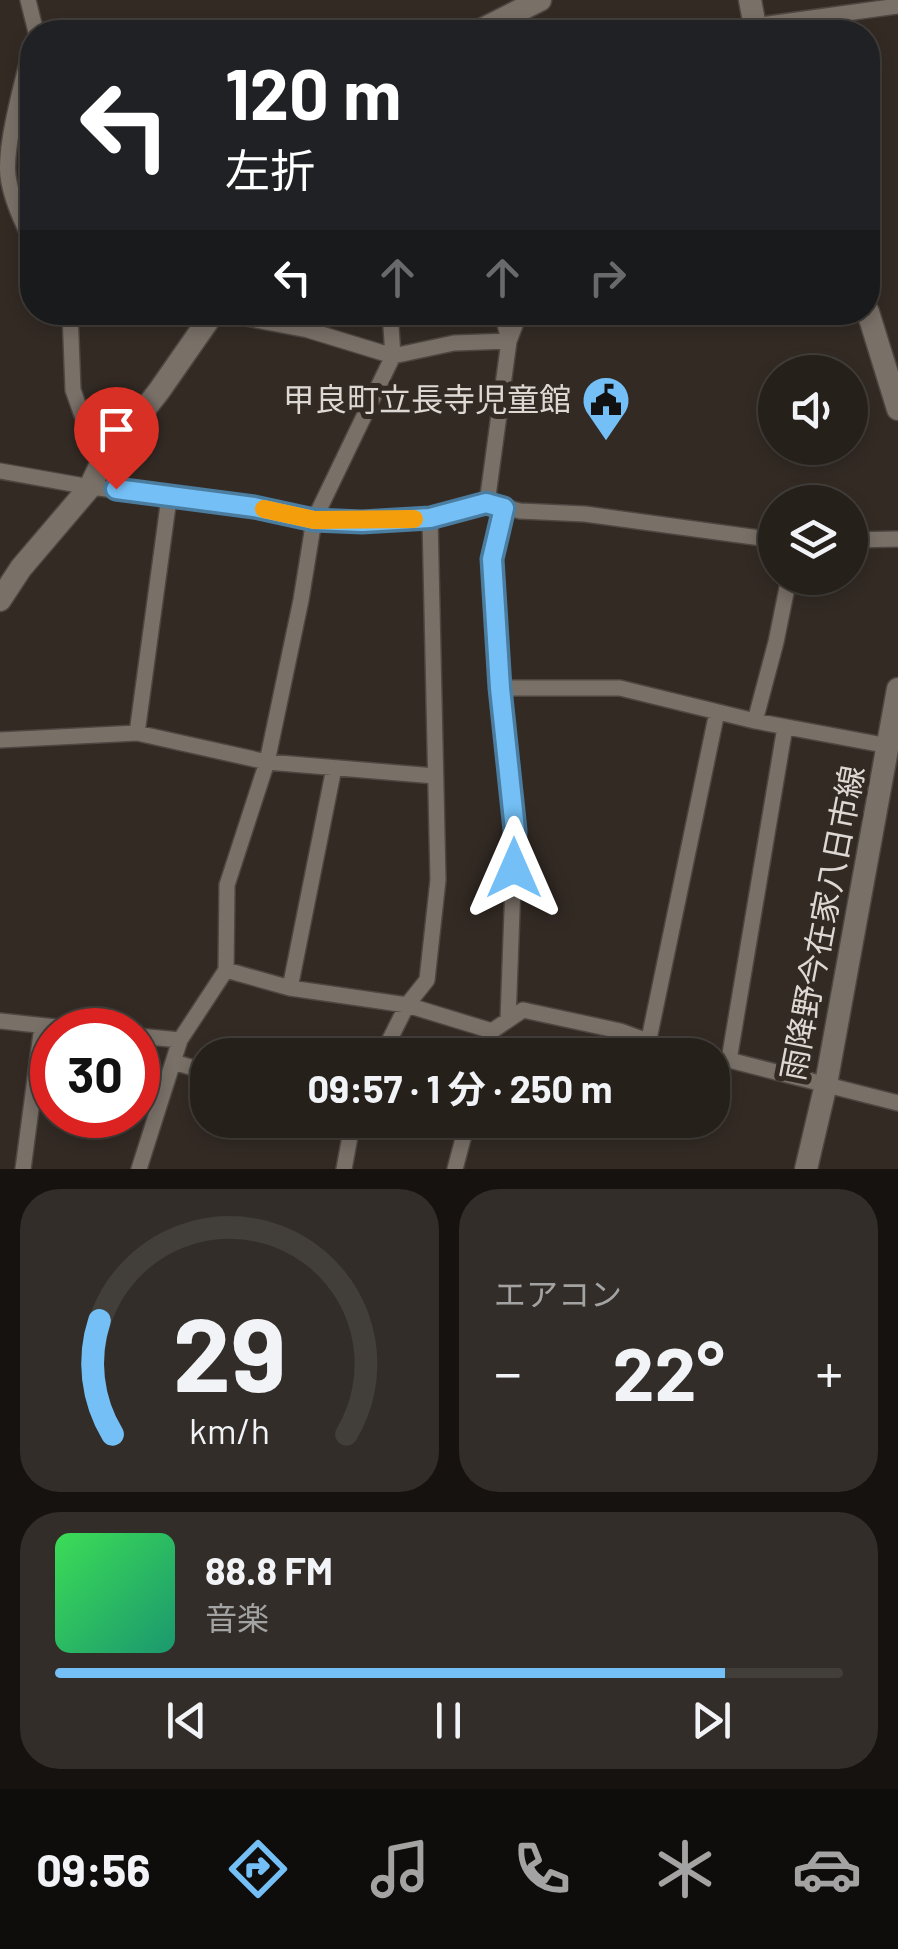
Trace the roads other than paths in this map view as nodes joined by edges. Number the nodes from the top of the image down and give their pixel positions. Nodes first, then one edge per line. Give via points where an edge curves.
1 (530, 2) edge
2 (898, 6) edge
3 (503, 20) edge
4 (811, 20) edge
5 (20, 92) edge
6 (20, 219) edge
7 (70, 325) edge
8 (206, 325) edge
9 (282, 325) edge
10 (391, 325) edge
11 (505, 325) edge
12 (515, 325) edge
13 (872, 325) edge
14 (509, 342) junction
15 (392, 356) junction
16 (898, 409) edge
17 (0, 470) edge
18 (95, 477) junction
19 (169, 498) junction
20 (486, 503) junction
21 (504, 508) junction
22 (430, 518) junction
23 (314, 520) junction
24 (758, 538) edge
25 (898, 539) edge
26 (868, 540) edge
27 (786, 595) edge
28 (0, 600) edge
29 (500, 688) junction
30 (898, 689) edge
31 (717, 712) junction
32 (755, 720) junction
33 (786, 726) junction
34 (136, 733) junction
35 (0, 740) edge
36 (889, 746) junction
37 (267, 762) junction
38 (334, 768) junction
39 (435, 776) junction
40 (226, 970) junction
41 (290, 988) junction
42 (407, 1005) junction
43 (508, 1020) junction
44 (0, 1021) edge
45 (30, 1025) edge
46 (492, 1031) junction
47 (160, 1038) edge
48 (390, 1038) edge
49 (490, 1038) edge
50 (645, 1038) edge
51 (649, 1038) edge
52 (725, 1038) edge
53 (180, 1040) junction
54 (173, 1062) junction
55 (730, 1062) edge
56 (190, 1067) edge
57 (826, 1084) junction
58 (898, 1103) edge
59 (30, 1116) edge
60 (349, 1138) edge
61 (463, 1138) edge
62 (23, 1169) edge
63 (139, 1169) edge
64 (344, 1169) edge
65 (454, 1169) edge
66 (806, 1169) edge

1 - 3 main road
2 - 4 street
5 - 6 street via 7,174
7 - 18 street via 73,390
8 - 18 main road
9 - 15 street
10 - 15 street
11 - 14 street
12 - 14 street
13 - 16 main road
14 - 15 street via 454,342
14 - 20 street
15 - 23 street
17 - 18 street
18 - 19 street
18 - 28 main road
19 - 23 street
19 - 34 street
20 - 21 street
20 - 22 street
21 - 24 street
21 - 29 street via 492,559
22 - 23 street
22 - 39 street
23 - 37 street
25 - 26 street
27 - 32 street
29 - 31 street via 620,688
29 - 43 street via 515,830
30 - 36 main road, 雨降野今在家八日市線
31 - 32 street
31 - 51 street
32 - 33 street
33 - 36 street
33 - 52 street
34 - 35 street
34 - 37 street
36 - 57 main road, 雨降野今在家八日市線
37 - 38 street
37 - 40 street via 227,885
38 - 39 street
38 - 41 street
39 - 42 street via 438,880 427,980
40 - 41 street
40 - 53 street
41 - 42 street
42 - 46 street
42 - 48 street
43 - 46 street
43 - 50 street via 523,1010
44 - 45 street
46 - 49 street
47 - 53 street
53 - 54 street
54 - 56 street
54 - 63 street
55 - 57 street
57 - 58 street
57 - 66 main road, 雨降野今在家八日市線
59 - 62 street
60 - 64 street
61 - 65 street

